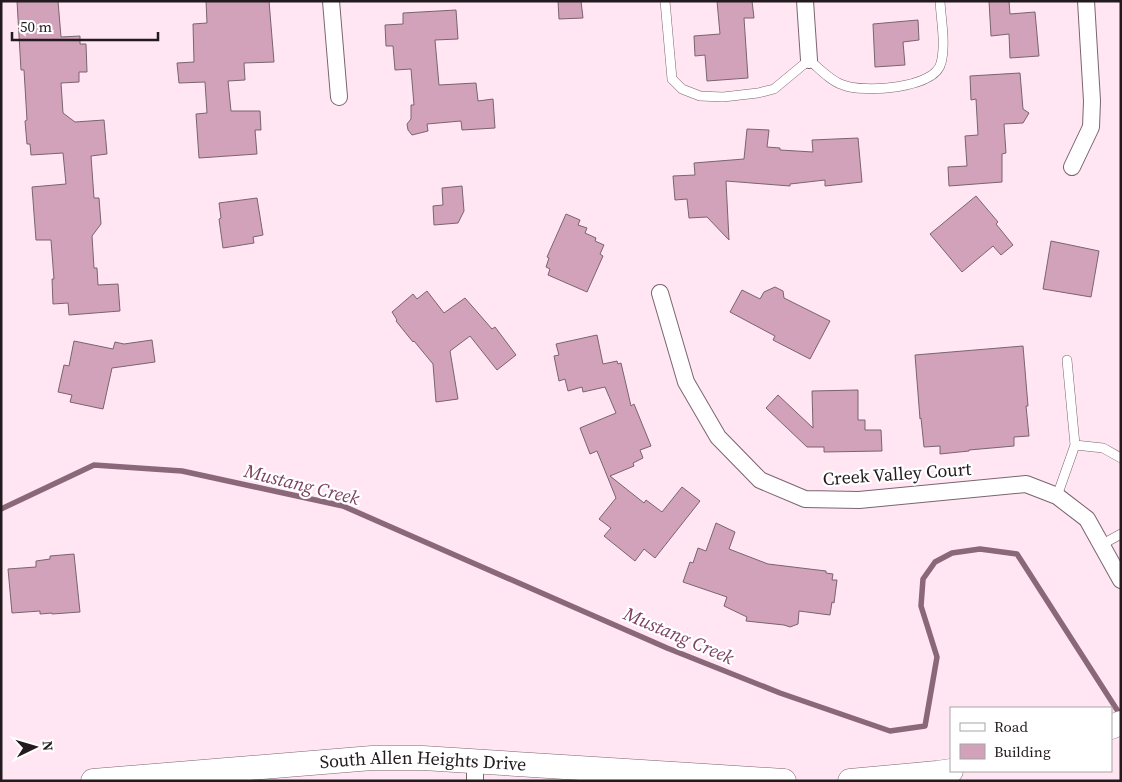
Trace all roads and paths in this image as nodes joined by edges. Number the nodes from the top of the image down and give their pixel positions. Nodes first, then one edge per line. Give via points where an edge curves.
1 (331, 1) edge
2 (665, 1) edge
3 (805, 1) edge
4 (940, 1) edge
5 (1086, 1) edge
6 (809, 60) junction
7 (339, 97) dead end
8 (1072, 167) dead end
9 (660, 293) dead end
10 (1067, 360) dead end
11 (1075, 445) junction
12 (1121, 458) edge
13 (1056, 496) junction
14 (1121, 534) edge
15 (1101, 545) junction
16 (1121, 580) edge
17 (475, 771) edge
18 (950, 771) edge
19 (93, 781) edge
20 (784, 781) edge
21 (850, 781) edge

1 - 7 street
2 - 6 lane via 672,79 682,89 700,96 723,98 758,93 774,89
3 - 6 street
4 - 6 lane via 941,65 930,76 908,85 867,90 833,80
5 - 8 street via 1092,127
9 - 13 street, Creek Valley Court via 686,382 718,436 760,480 805,499 859,500 1026,484
10 - 11 lane
11 - 12 lane via 1103,448
11 - 13 lane
13 - 15 street, Creek Valley Court via 1087,518
14 - 15 lane
15 - 16 street, Creek Valley Court
17 - 19 main road, South Allen Heights Drive via 424,758 372,758
17 - 20 main road, South Allen Heights Drive
18 - 21 main road

